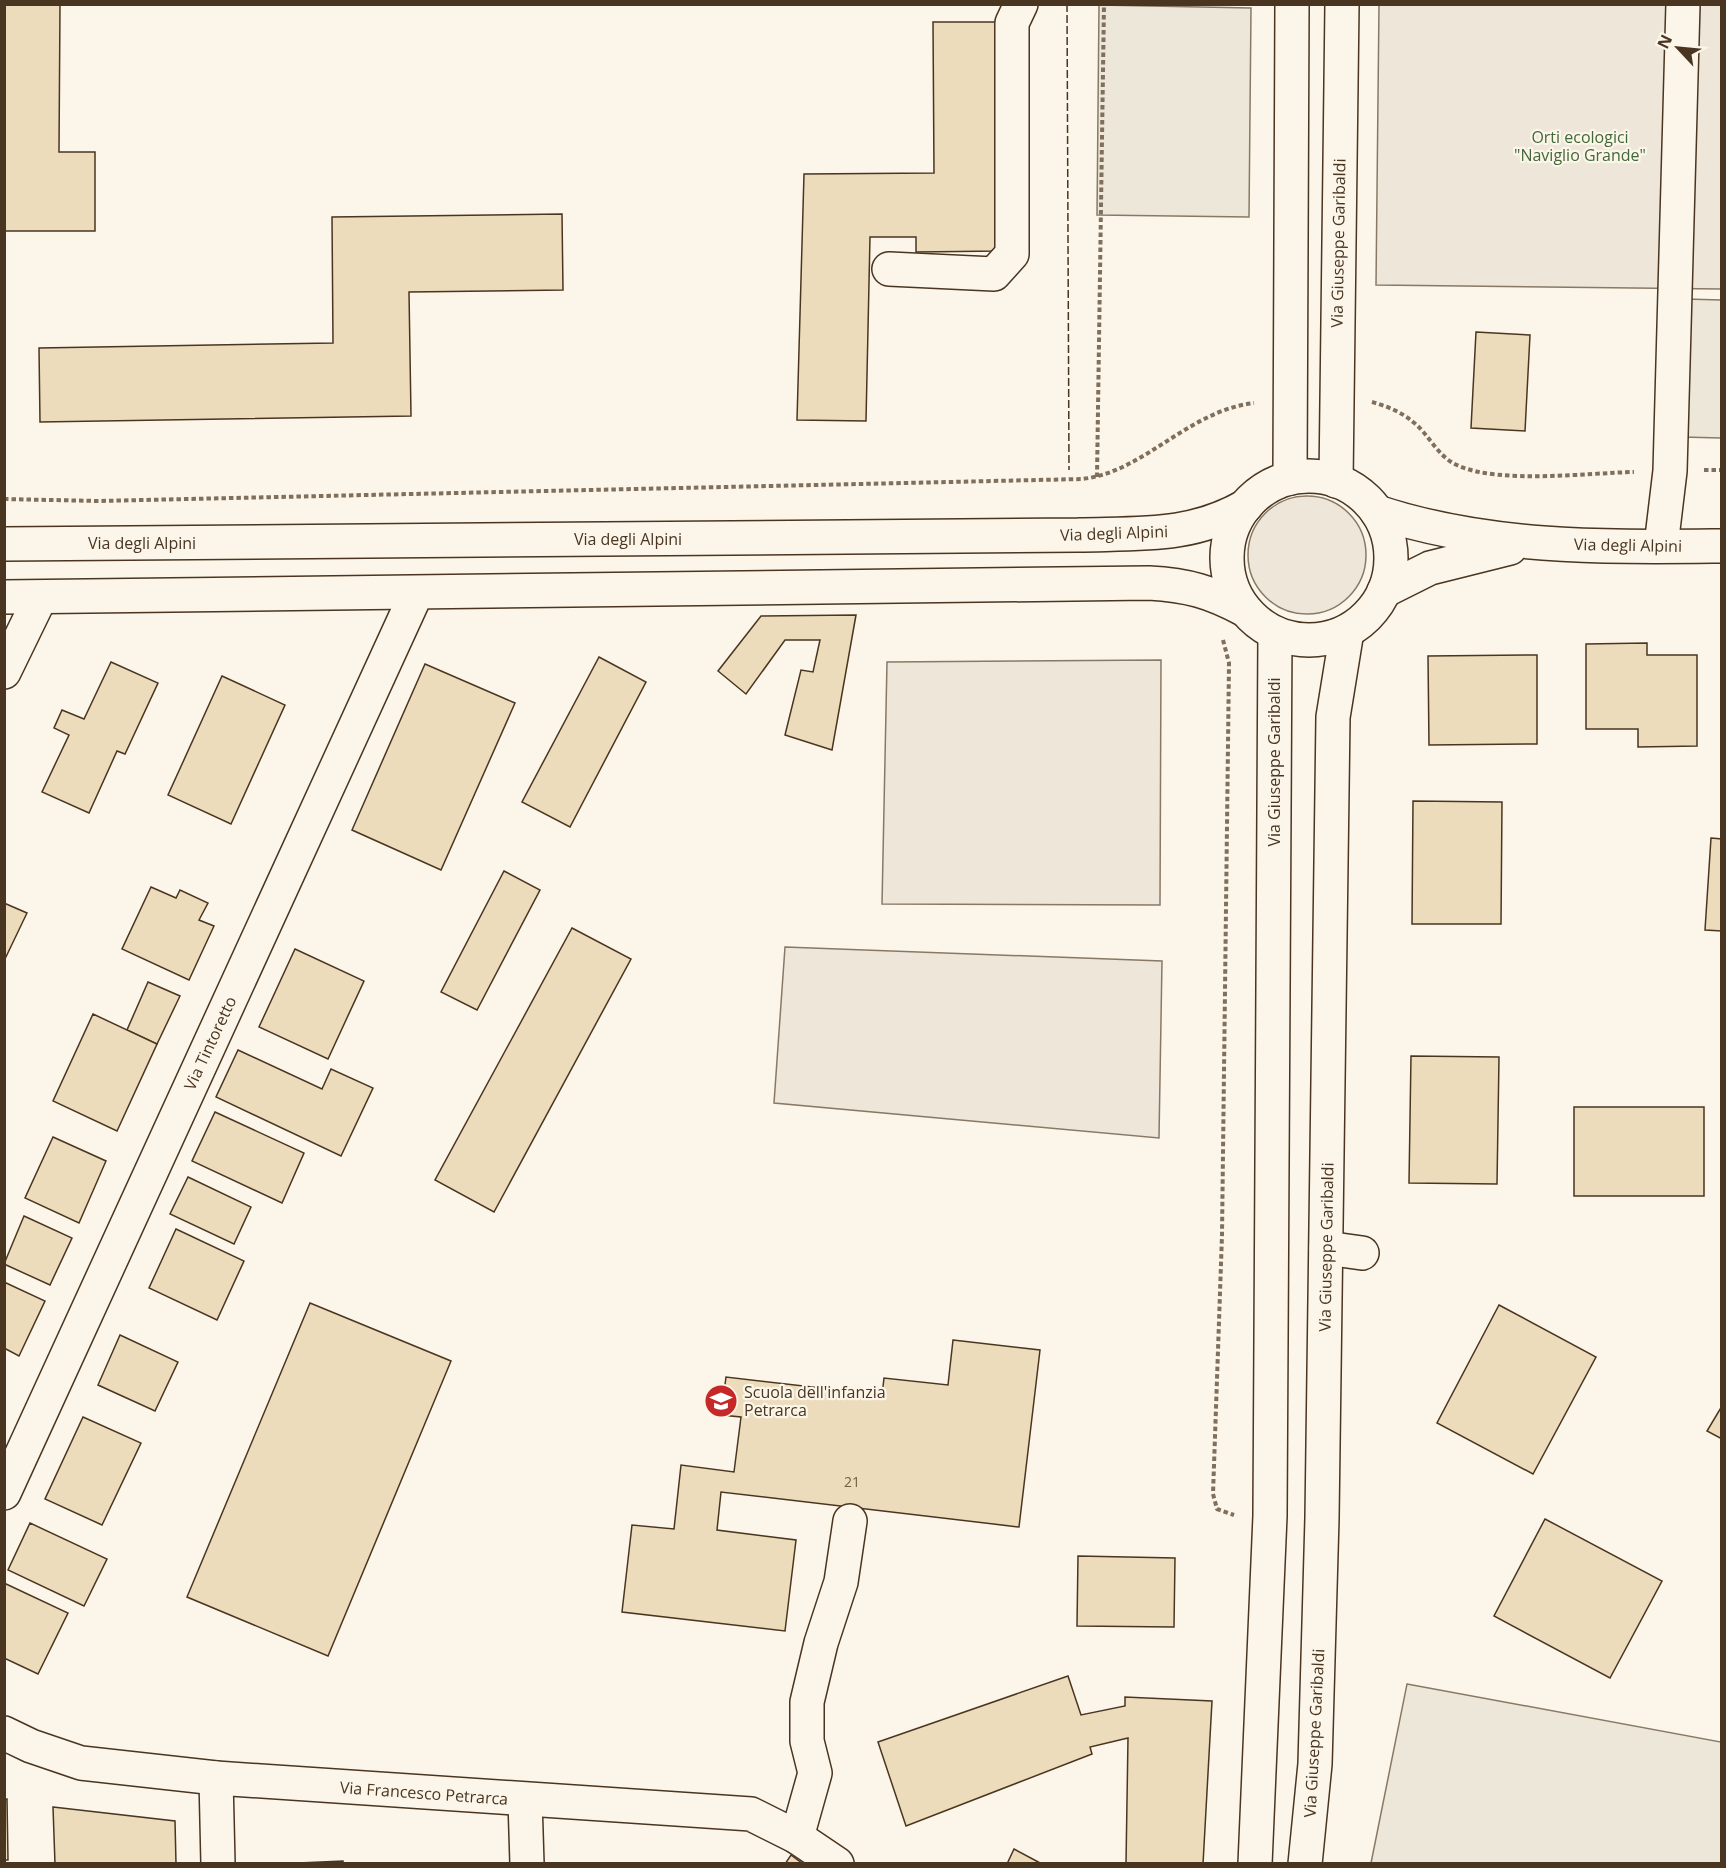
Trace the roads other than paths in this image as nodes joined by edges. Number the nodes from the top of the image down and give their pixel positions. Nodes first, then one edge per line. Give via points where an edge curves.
1 (1021, 4) edge
2 (1292, 4) edge
3 (1342, 4) edge
4 (1683, 4) edge
5 (889, 269) dead end
6 (1290, 478) junction
7 (1336, 481) junction
8 (1246, 506) junction
9 (1377, 512) junction
10 (4, 544) edge
11 (1535, 544) junction
12 (1661, 546) junction
13 (1722, 546) edge
14 (1384, 591) junction
15 (416, 594) junction
16 (4, 597) edge
17 (40, 597) junction
18 (1245, 610) junction
19 (1347, 631) junction
20 (1275, 633) junction
21 (4, 672) edge
22 (1326, 1248) junction
23 (1362, 1253) dead end
24 (4, 1493) edge
25 (849, 1521) dead end
26 (4, 1733) edge
27 (216, 1778) junction
28 (525, 1800) junction
29 (797, 1837) junction
30 (218, 1863) edge
31 (527, 1863) edge
32 (837, 1863) edge
33 (1255, 1863) edge
34 (1305, 1863) edge

1 - 5 street via 1012,23 1012,254 994,274
2 - 6 street
3 - 7 street, Via Giuseppe Garibaldi
4 - 12 street via 1670,471
6 - 7 street via 1314,476
6 - 8 street via 1266,489
7 - 9 street via 1359,493
8 - 10 street, Via degli Alpini via 1220,521 1195,527 1121,534
8 - 18 street via 1233,529 1228,554 1230,580
9 - 11 street, Via degli Alpini via 1473,536
9 - 14 street via 1391,550
11 - 12 street, Via degli Alpini
11 - 14 street, Via degli Alpini via 1439,565
12 - 13 street, Via degli Alpini
14 - 19 street via 1369,614
15 - 17 street
15 - 18 street via 1149,583 1195,588
15 - 24 street, Via Tintoretto
16 - 17 street
17 - 21 street
18 - 20 street
19 - 20 street via 1311,640
19 - 22 street, Via Giuseppe Garibaldi via 1334,717
20 - 33 street, Via Giuseppe Garibaldi via 1270,1516
22 - 23 street
22 - 34 street, Via Giuseppe Garibaldi via 1315,1764
25 - 29 street via 840,1582 820,1643 807,1702 807,1741 815,1773
26 - 27 street, Via Francesco Petrarca via 81,1762
27 - 28 street, Via Francesco Petrarca
27 - 30 street
28 - 29 street, Via Francesco Petrarca via 751,1814
28 - 31 street
29 - 32 street, Via Francesco Petrarca

